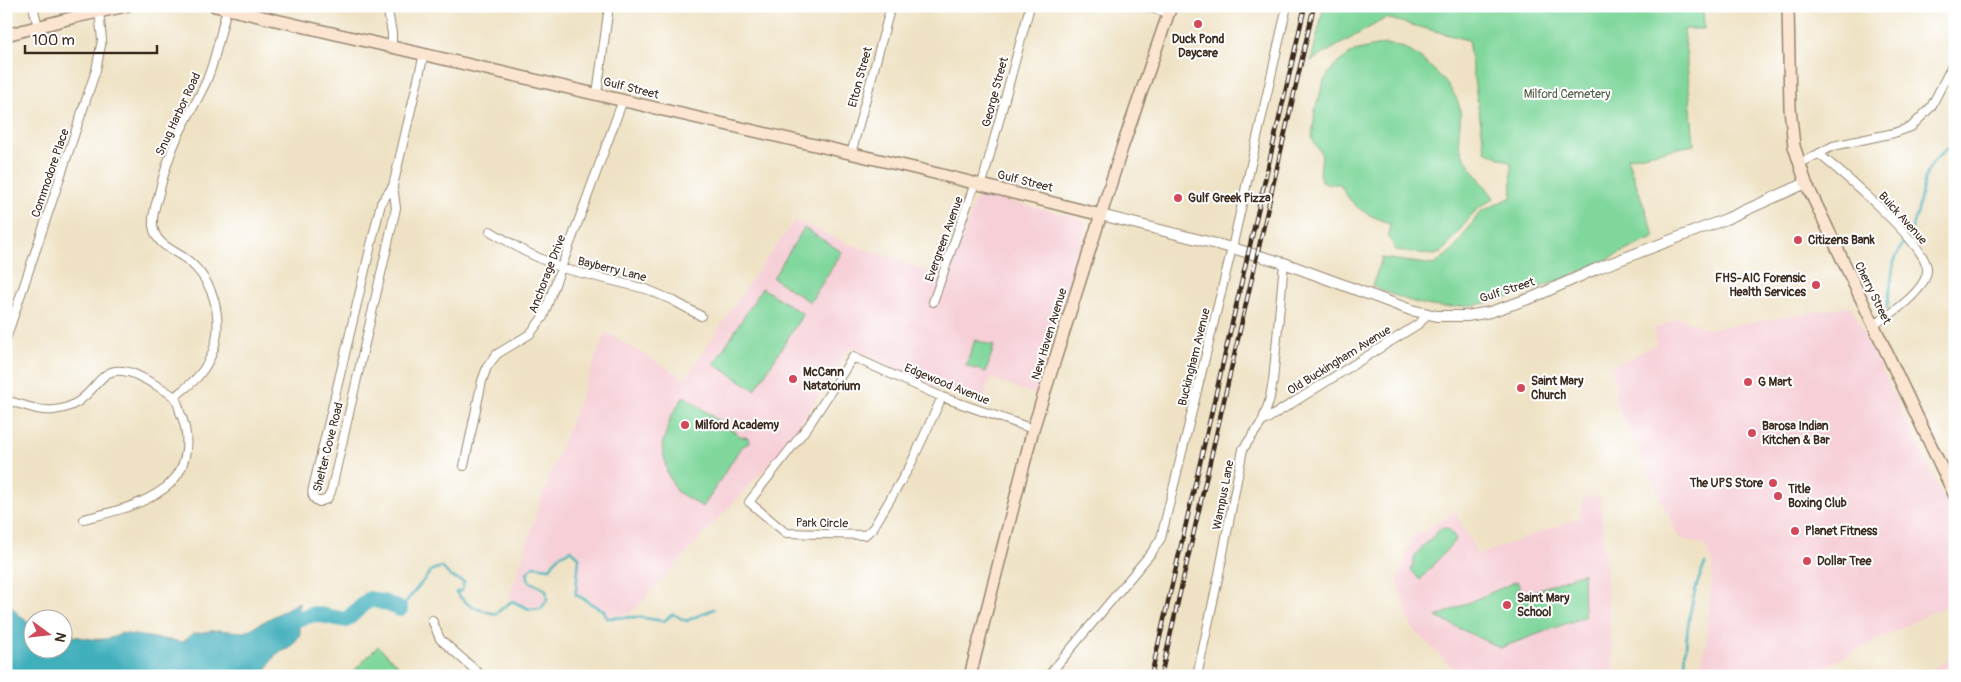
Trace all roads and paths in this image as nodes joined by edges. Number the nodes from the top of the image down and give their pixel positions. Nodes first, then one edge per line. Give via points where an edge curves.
1 (33, 6) edge
2 (126, 6) edge
3 (215, 6) edge
4 (387, 6) edge
5 (609, 6) edge
6 (891, 6) edge
7 (1030, 6) edge
8 (1142, 6) edge
9 (1287, 6) edge
10 (1788, 6) edge
11 (227, 9) junction
12 (1170, 10) edge
13 (99, 11) junction
14 (38, 27) junction
15 (6, 35) edge
16 (392, 47) junction
17 (424, 54) junction
18 (1955, 60) edge
19 (597, 94) junction
20 (623, 100) junction
21 (851, 154) junction
22 (1819, 154) junction
23 (1800, 164) junction
24 (978, 183) junction
25 (1806, 184) junction
26 (393, 186) junction
27 (1101, 215) junction
28 (490, 231) dead end
29 (1232, 248) junction
30 (1284, 263) junction
31 (562, 268) junction
32 (933, 302) dead end
33 (1428, 314) junction
34 (701, 316) dead end
35 (353, 320) junction
36 (369, 324) junction
37 (1873, 325) junction
38 (6, 339) edge
39 (854, 357) joint
40 (942, 396) junction
41 (174, 397) junction
42 (6, 400) edge
43 (1262, 422) junction
44 (1033, 429) junction
45 (464, 466) dead end
46 (1955, 496) edge
47 (84, 519) dead end
48 (432, 620) dead end
49 (482, 676) edge
50 (970, 676) edge
51 (1048, 676) edge
52 (1197, 676) edge

1 - 14 street
2 - 13 main road
3 - 11 main road, Gulf Street
4 - 16 street
5 - 19 street
6 - 21 street, Elton Street
7 - 24 street, George Street
8 - 12 street
9 - 29 street, Buckingham Avenue
10 - 23 main road, Cherry Street via 1790,108 1794,146
11 - 16 main road, Gulf Street
11 - 41 street, Snug Harbor Road via 212,66 170,154 153,214 153,228 158,240 185,258 201,274 217,311 217,336 210,359 199,376
12 - 27 main road, New Haven Avenue
13 - 14 main road
13 - 38 street, Commodore Place via 102,40 96,70
14 - 15 main road
16 - 17 main road, Gulf Street
17 - 19 main road, Gulf Street
17 - 26 street, Shelter Cove Road
18 - 22 street via 1936,99 1910,127 1894,134 1833,146
19 - 20 main road, Gulf Street
20 - 21 main road, Gulf Street
20 - 31 street, Anchorage Drive
21 - 24 main road, Gulf Street
22 - 23 street
22 - 37 street, Buick Avenue via 1906,234 1927,267 1924,279 1910,298 1893,314
23 - 25 main road, Cherry Street
24 - 27 main road, Gulf Street
24 - 32 street, Evergreen Avenue
25 - 33 street, Gulf Street via 1542,294 1490,312 1467,316
25 - 37 main road, Cherry Street
26 - 35 street, Shelter Cove Road via 381,203
26 - 36 street, Shelter Cove Road via 396,208
27 - 29 street, Gulf Street
27 - 44 main road, New Haven Avenue
28 - 31 street, Bayberry Lane
29 - 30 street, Gulf Street
29 - 51 street, Buckingham Avenue via 1161,538
30 - 33 street, Gulf Street
30 - 43 street, Wampus Lane via 1273,381
31 - 34 street, Bayberry Lane via 646,289
31 - 45 street, Anchorage Drive via 537,326 530,334 493,357 484,375
33 - 43 street, Old Buckingham Avenue via 1420,323
35 - 36 street
35 - 36 street, Shelter Cove Road via 312,492 319,502 327,499 331,492
37 - 46 main road, Cherry Street
39 - 40 street, Edgewood Avenue
39 - 40 street, Park Circle via 809,425 749,502 786,534 865,535 873,528 910,466
40 - 44 street, Edgewood Avenue
41 - 42 street via 134,373 121,371 103,376 85,397 64,408 45,410
41 - 47 street via 185,422 188,442 176,476 165,487 133,506
43 - 52 street, Wampus Lane via 1243,449
44 - 50 main road, New Haven Avenue
48 - 49 street via 440,640

